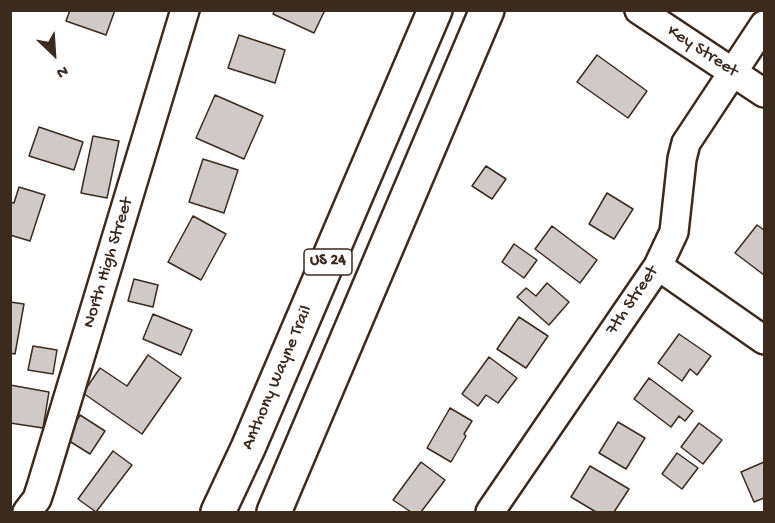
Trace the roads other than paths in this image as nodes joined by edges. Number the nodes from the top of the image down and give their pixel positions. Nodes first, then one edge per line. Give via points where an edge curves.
1 (185, 10) edge
2 (435, 10) edge
3 (487, 10) edge
4 (639, 10) edge
5 (765, 25) edge
6 (732, 72) junction
7 (765, 93) edge
8 (658, 266) junction
9 (765, 340) edge
10 (27, 513) edge
11 (218, 513) edge
12 (274, 513) edge
13 (490, 513) edge

1 - 10 street, North High Street via 41,487
2 - 11 highway, Anthony Wayne Trail / US 24
3 - 12 highway, US 24
4 - 6 street, Key Street
5 - 6 street, 7th Street
6 - 7 street, Key Street
6 - 8 street, 7th Street via 686,143 674,232
8 - 9 street
8 - 13 street, 7th Street

